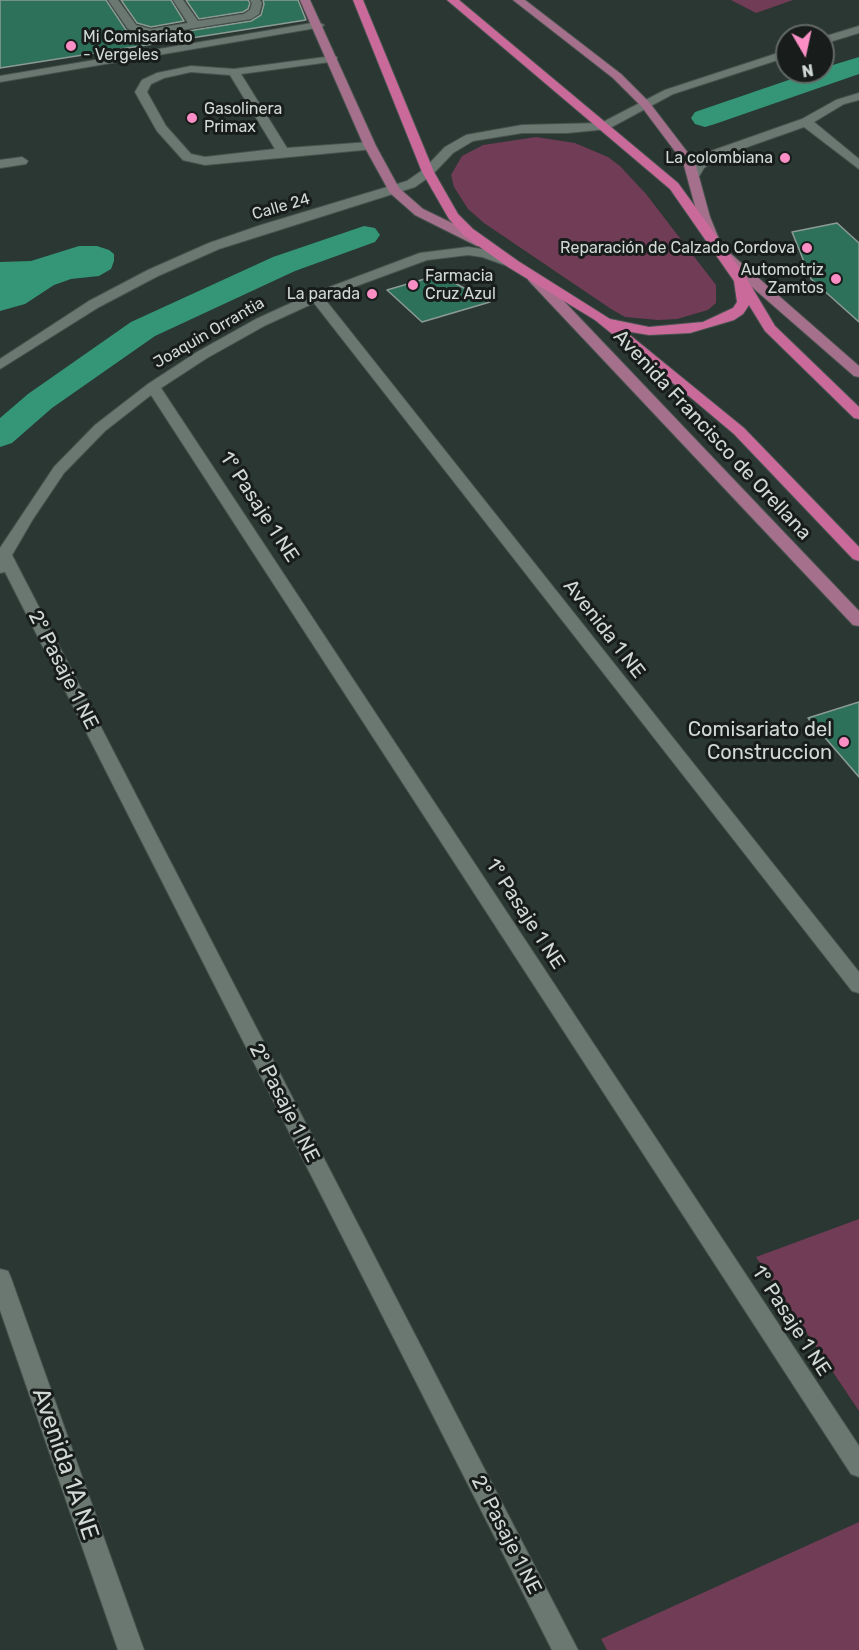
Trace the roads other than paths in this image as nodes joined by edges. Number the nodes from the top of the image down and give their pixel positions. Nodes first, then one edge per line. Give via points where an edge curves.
1 (113, 0) edge
2 (178, 0) edge
3 (255, 0) edge
4 (305, 0) edge
5 (358, 0) edge
6 (452, 0) edge
7 (518, 0) edge
8 (318, 25) junction
9 (196, 26) junction
10 (859, 29) edge
11 (835, 37) edge
12 (775, 57) edge
13 (333, 59) junction
14 (234, 72) junction
15 (0, 79) edge
16 (859, 96) edge
17 (645, 104) junction
18 (806, 122) junction
19 (604, 126) junction
20 (370, 146) junction
21 (283, 152) junction
22 (22, 160) dead end
23 (0, 164) edge
24 (859, 165) edge
25 (428, 172) junction
26 (694, 175) junction
27 (394, 190) junction
28 (713, 239) junction
29 (484, 244) junction
30 (726, 257) junction
31 (513, 264) junction
32 (737, 274) junction
33 (534, 278) junction
34 (316, 297) junction
35 (600, 317) junction
36 (0, 365) edge
37 (859, 373) edge
38 (153, 387) junction
39 (859, 415) edge
40 (859, 556) edge
41 (2, 563) edge
42 (859, 621) edge
43 (859, 986) edge
44 (0, 1278) edge
45 (859, 1466) edge
46 (131, 1650) edge
47 (565, 1650) edge

1 - 9 street via 139,31
2 - 9 street
3 - 9 street via 255,12 247,17
4 - 8 main road, Avenida Francisco de Orellana
5 - 25 highway, Avenida Francisco de Orellana
6 - 19 highway
7 - 17 main road via 617,76
8 - 13 main road, Avenida Francisco de Orellana
8 - 15 street
10 - 11 street
12 - 17 street via 669,92
13 - 14 street
13 - 20 main road, Avenida Francisco de Orellana
14 - 21 street
14 - 21 street via 191,69 161,75 146,82 141,92 161,128 187,157 205,161
16 - 18 street
17 - 19 street
17 - 26 main road via 682,150
18 - 24 street
18 - 26 street via 716,154 699,166
19 - 25 street, Calle 24 via 522,129 470,138 449,150
19 - 28 highway via 674,186
20 - 21 street
20 - 27 main road, Avenida Francisco de Orellana
22 - 23 street
25 - 27 street, Calle 24
25 - 29 highway, Avenida Francisco de Orellana via 453,216
26 - 28 main road
27 - 29 main road, Avenida Francisco de Orellana via 419,212
27 - 36 street, Calle 24 via 266,228 153,273 94,304
28 - 30 highway
29 - 31 highway, Avenida Francisco de Orellana
30 - 32 highway
30 - 37 main road
31 - 33 highway, Avenida Francisco de Orellana
31 - 34 street, Joaquin Orrantia via 484,253 442,253 406,262
32 - 35 highway via 744,302 729,317 707,325 650,331
32 - 39 highway via 770,328
33 - 35 highway, Avenida Francisco de Orellana
33 - 42 main road, Avenida Francisco de Orellana
34 - 38 street, Joaquin Orrantia via 261,322
34 - 43 street, Avenida 1 NE
35 - 40 highway, Avenida Francisco de Orellana via 739,431
38 - 41 street, Joaquin Orrantia via 100,428 59,470 25,519
38 - 45 street, 1° Pasaje 1 NE
41 - 47 street, 2° Pasaje 1 NE
44 - 46 street, Avenida 1A NE

